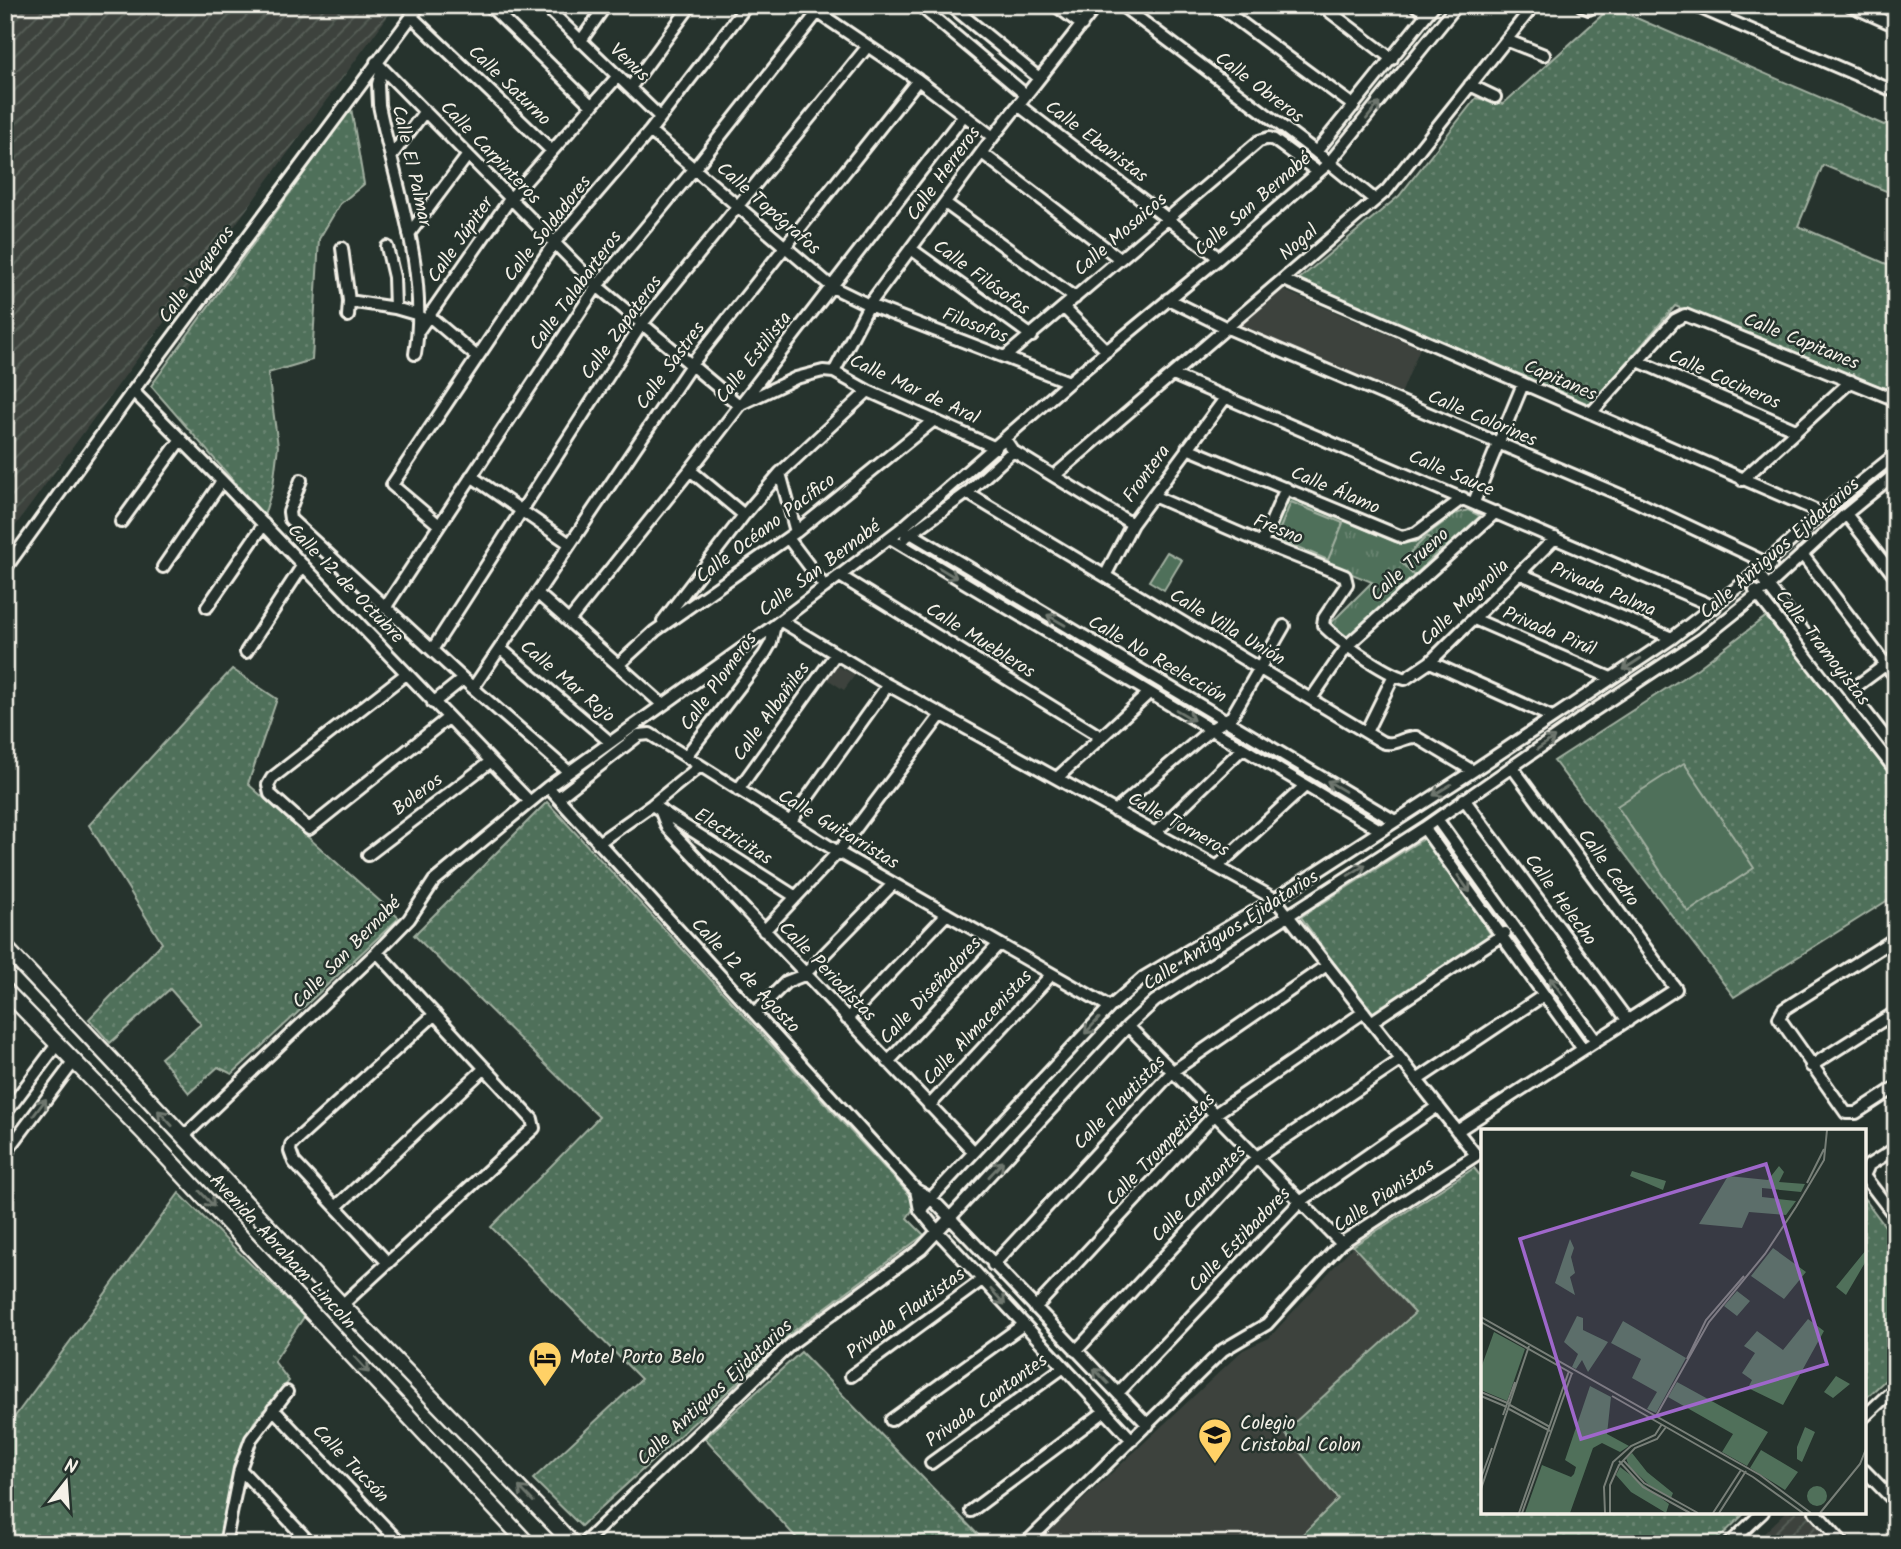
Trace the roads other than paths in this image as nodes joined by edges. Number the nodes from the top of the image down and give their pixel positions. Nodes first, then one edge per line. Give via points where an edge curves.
1 (420, 5) edge
2 (489, 5) edge
3 (544, 5) edge
4 (606, 5) edge
5 (691, 5) edge
6 (747, 5) edge
7 (807, 5) edge
8 (919, 5) edge
9 (950, 5) edge
10 (1055, 5) edge
11 (1097, 5) edge
12 (1121, 5) edge
13 (1217, 5) edge
14 (1321, 5) edge
15 (1415, 5) edge
16 (1457, 5) edge
17 (1535, 5) edge
18 (1693, 5) edge
19 (1849, 5) edge
20 (1431, 10) edge
21 (818, 12) junction
22 (411, 16) junction
23 (1082, 25) junction
24 (1896, 26) edge
25 (1506, 40) junction
26 (580, 41) junction
27 (868, 46) junction
28 (1544, 55) dead end
29 (1392, 58) junction
30 (379, 65) junction
31 (617, 77) junction
32 (1040, 78) junction
33 (918, 80) junction
34 (1470, 85) junction
35 (630, 88) junction
36 (1895, 92) edge
37 (1026, 95) junction
38 (1495, 97) dead end
39 (1018, 105) junction
40 (592, 106) junction
41 (1354, 106) junction
42 (425, 111) junction
43 (964, 115) junction
44 (660, 117) junction
45 (650, 131) junction
46 (993, 137) junction
47 (552, 151) junction
48 (1316, 152) junction
49 (982, 153) junction
50 (391, 155) junction
51 (468, 155) junction
52 (1329, 163) junction
53 (695, 168) junction
54 (1318, 172) junction
55 (510, 199) junction
56 (1375, 200) junction
57 (945, 203) junction
58 (738, 207) junction
59 (1167, 218) junction
60 (409, 234) junction
61 (554, 243) junction
62 (387, 247) dead end
63 (785, 247) junction
64 (342, 248) dead end
65 (911, 249) junction
66 (1219, 258) junction
67 (1120, 259) junction
68 (1284, 279) junction
69 (597, 286) junction
70 (832, 287) junction
71 (1075, 298) junction
72 (1168, 299) junction
73 (349, 302) junction
74 (869, 305) junction
75 (395, 308) junction
76 (1064, 308) junction
77 (348, 316) dead end
78 (424, 316) junction
79 (641, 325) junction
80 (1225, 327) junction
81 (1031, 336) junction
82 (1107, 351) junction
83 (415, 354) dead end
84 (476, 356) junction
85 (1006, 356) junction
86 (1638, 361) junction
87 (691, 365) junction
88 (834, 372) junction
89 (1173, 375) junction
90 (1851, 381) junction
91 (1069, 382) junction
92 (1523, 384) junction
93 (133, 391) junction
94 (868, 391) junction
95 (1226, 397) junction
96 (1896, 400) edge
97 (738, 405) junction
98 (1591, 413) junction
99 (934, 420) junction
100 (1796, 430) junction
101 (181, 439) junction
102 (1005, 439) junction
103 (1497, 444) junction
104 (996, 448) junction
105 (1188, 448) junction
106 (1013, 451) junction
107 (1896, 454) edge
108 (690, 470) junction
109 (780, 473) junction
110 (471, 476) junction
111 (1054, 476) junction
112 (1895, 476) edge
113 (301, 480) dead end
114 (1742, 480) junction
115 (222, 481) junction
116 (1286, 488) junction
117 (967, 492) junction
118 (1153, 496) junction
119 (1468, 500) junction
120 (521, 511) junction
121 (1496, 512) junction
122 (1822, 513) junction
123 (1846, 514) junction
124 (744, 515) junction
125 (121, 522) dead end
126 (264, 524) junction
127 (1132, 524) junction
128 (439, 525) junction
129 (906, 531) junction
130 (792, 535) junction
131 (1555, 538) junction
132 (894, 540) junction
133 (1262, 543) junction
134 (570, 544) junction
135 (1802, 554) junction
136 (1768, 563) junction
137 (303, 565) junction
138 (163, 566) dead end
139 (5, 569) edge
140 (1757, 572) junction
141 (1781, 573) junction
142 (1521, 574) junction
143 (840, 576) junction
144 (1105, 576) junction
145 (1896, 578) edge
146 (1747, 580) junction
147 (825, 587) junction
148 (1767, 587) junction
149 (538, 594) junction
150 (1757, 595) junction
151 (207, 607) dead end
152 (1715, 607) junction
153 (384, 608) junction
154 (1474, 619) junction
155 (569, 621) junction
156 (778, 623) junction
157 (1284, 626) dead end
158 (655, 631) junction
159 (1672, 638) junction
160 (1348, 645) junction
161 (501, 649) junction
162 (432, 650) junction
163 (246, 652) dead end
164 (835, 655) junction
165 (1896, 657) edge
166 (1430, 662) junction
167 (618, 665) junction
168 (1885, 665) junction
169 (1260, 668) junction
170 (407, 674) junction
171 (1394, 675) junction
172 (1611, 678) junction
173 (1896, 678) edge
174 (463, 679) junction
175 (888, 685) junction
176 (473, 688) junction
177 (1850, 691) junction
178 (1149, 693) junction
179 (1311, 699) junction
180 (433, 703) junction
181 (663, 705) junction
182 (941, 715) junction
183 (1552, 717) junction
184 (448, 718) junction
185 (1226, 721) junction
186 (1210, 730) junction
187 (1366, 732) junction
188 (1101, 737) junction
189 (610, 742) junction
190 (1242, 749) junction
191 (1896, 751) edge
192 (686, 757) junction
193 (490, 762) junction
194 (700, 766) junction
195 (1511, 766) junction
196 (1473, 771) junction
197 (1896, 771) edge
198 (569, 772) junction
199 (1057, 778) junction
200 (1305, 786) junction
201 (548, 788) junction
202 (738, 790) junction
203 (558, 798) junction
204 (1464, 799) junction
205 (530, 802) junction
206 (657, 808) junction
207 (1115, 811) junction
208 (1437, 819) junction
209 (1395, 821) junction
210 (790, 822) junction
211 (1424, 828) junction
212 (1380, 830) junction
213 (1155, 833) junction
214 (598, 843) junction
215 (838, 852) junction
216 (368, 855) dead end
217 (1217, 867) junction
218 (894, 884) junction
219 (796, 897) junction
220 (1275, 899) junction
221 (947, 914) junction
222 (1287, 914) junction
223 (1513, 928) junction
224 (764, 932) junction
225 (1501, 936) junction
226 (1896, 938) edge
227 (999, 944) junction
228 (5, 947) edge
229 (377, 952) junction
230 (1327, 965) junction
231 (1052, 974) junction
232 (804, 975) junction
233 (5, 990) edge
234 (1544, 995) junction
235 (1110, 1007) junction
236 (1364, 1012) junction
237 (755, 1013) junction
238 (1896, 1013) edge
239 (435, 1014) junction
240 (847, 1019) junction
241 (1628, 1021) junction
242 (1371, 1022) junction
243 (1128, 1026) junction
244 (1596, 1041) junction
245 (58, 1043) junction
246 (1583, 1049) junction
247 (75, 1060) junction
248 (1401, 1060) junction
249 (112, 1061) junction
250 (888, 1062) junction
251 (1811, 1066) junction
252 (485, 1068) junction
253 (1173, 1070) junction
254 (94, 1080) junction
255 (1417, 1080) junction
256 (1896, 1087) edge
257 (929, 1106) junction
258 (1438, 1106) junction
259 (5, 1114) edge
260 (1215, 1114) junction
261 (1457, 1131) junction
262 (183, 1137) junction
263 (1896, 1148) edge
264 (974, 1153) junction
265 (5, 1154) edge
266 (1476, 1155) joint
267 (1256, 1157) junction
268 (1866, 1170) edge
269 (1866, 1179) edge
270 (916, 1190) junction
271 (931, 1198) junction
272 (1300, 1202) junction
273 (336, 1207) junction
274 (920, 1210) junction
275 (1896, 1218) edge
276 (950, 1219) junction
277 (938, 1232) junction
278 (1341, 1244) junction
279 (388, 1263) junction
280 (993, 1265) junction
281 (982, 1280) junction
282 (342, 1305) junction
283 (1035, 1308) junction
284 (1024, 1324) junction
285 (1076, 1351) junction
286 (1064, 1367) junction
287 (851, 1376) dead end
288 (287, 1392) dead end
289 (1894, 1393) edge
290 (1118, 1394) junction
291 (273, 1409) junction
292 (1105, 1411) junction
293 (1866, 1415) edge
294 (891, 1420) dead end
295 (1148, 1425) junction
296 (1132, 1440) junction
297 (930, 1463) dead end
298 (240, 1469) junction
299 (1866, 1472) edge
300 (1896, 1503) edge
301 (971, 1511) dead end
302 (1761, 1514) edge
303 (1817, 1514) edge
304 (225, 1544) edge
305 (311, 1544) edge
306 (401, 1544) edge
307 (528, 1544) edge
308 (573, 1544) edge
309 (583, 1544) edge
310 (1024, 1544) edge
311 (1729, 1544) edge
312 (1844, 1544) edge

1 - 22 street, Calle Vaqueros
2 - 40 street
3 - 26 street, Venus
4 - 26 street
5 - 35 street
6 - 44 street, Calle Soldadores
7 - 21 street
8 - 37 street
9 - 32 street
10 - 23 street
11 - 23 street, Calle Herreros
12 - 48 street, Calle Obreros
13 - 41 street
14 - 29 street
15 - 20 street
52 -> 16 street, Calle San Bernabé
17 - 25 street, Nogal
18 - 36 street
19 - 24 street
20 - 29 street, Calle San Bernabé
21 - 27 street
21 - 53 street, Calle Talabarteros
22 - 30 street, Calle Vaqueros
22 - 47 street, Calle Saturno
23 - 32 street, Calle Herreros
25 - 28 street
25 - 34 street, Nogal
26 - 31 street, Venus
27 - 33 street
27 - 58 street, Calle Zapateros
29 - 41 street, Calle San Bernabé
30 - 42 street, Calle Carpinteros
30 - 50 street, Calle El Palmar via 379,105
30 - 93 street, Calle Vaqueros
31 - 35 street, Venus
31 - 40 street, Calle Júpiter
32 - 37 street, Calle Herreros
33 - 43 street
33 - 63 street, Calle Sastres
34 - 38 street
34 - 56 street, Nogal via 1398,178
35 - 44 street, Venus
37 - 39 street, Calle Herreros
39 - 46 street, Calle Herreros
39 - 59 street, Calle Ebanistas
40 - 47 street, Calle Júpiter
41 - 48 street, Calle San Bernabé
42 - 50 street
42 - 51 street, Calle Carpinteros
43 - 46 street
43 - 70 street, Calle Estilista
44 - 45 street, Calle Soldadores
45 - 53 street, Calle Topógrafos
45 - 61 street, Calle Soldadores
46 - 49 street, Calle Herreros
47 - 55 street, Calle Júpiter
48 - 52 street, Calle Obreros
49 - 57 street, Calle Herreros
49 - 67 street
50 - 60 street, Calle El Palmar
51 - 55 street, Calle Carpinteros
51 - 60 street
52 - 54 street, Calle San Bernabé
52 - 56 street, Calle Obreros
53 - 58 street, Calle Topógrafos
53 - 69 street, Calle Talabarteros
54 - 59 street, Calle Mosaicos via 1274,140 1259,141
54 - 66 street, Calle San Bernabé
55 - 61 street, Calle Carpinteros
55 - 78 street, Calle Júpiter
56 - 68 street, Nogal
57 - 65 street, Calle Herreros
57 - 71 street
58 - 63 street, Calle Topógrafos
58 - 79 street, Calle Zapateros
59 - 66 street, Calle Ebanistas
59 - 67 street, Calle Mosaicos
60 - 78 street, Calle El Palmar
61 - 69 street, Calle Carpinteros
61 - 84 street, Calle Soldadores
62 - 75 street
63 - 70 street, Calle Topógrafos
63 - 87 street, Calle Sastres
64 - 73 street
65 - 74 street, Calle Herreros
65 - 81 street, Calle Filósofos
66 - 72 street, Calle San Bernabé
67 - 71 street, Calle Mosaicos
68 - 80 street, Nogal
68 - 92 street, Capitanes
69 - 79 street, Calle Carpinteros
69 - 110 street, Calle Talabarteros
70 - 74 street, Calle Topógrafos
70 - 97 street, Calle Estilista
71 - 76 street, Calle Mosaicos
72 - 80 street, Calle Colorines
72 - 82 street, Calle San Bernabé
73 - 75 street
73 - 77 street
74 - 85 street, Filosofos
74 - 88 street, Calle Herreros
75 - 78 street
76 - 81 street, Calle Mosaicos
76 - 82 street
78 - 83 street, Calle El Palmar
78 - 84 street
79 - 87 street, Calle Carpinteros
79 - 120 street, Calle Zapateros
80 - 89 street, Nogal
80 - 103 street, Calle Colorines
81 - 85 street, Calle Mosaicos
82 - 91 street, Calle San Bernabé
84 - 128 street, Calle Soldadores via 392,485
85 - 91 street, Filosofos
86 - 90 street, Calle Capitanes via 1679,316 1694,317
86 - 98 street
86 - 100 street, Calle Cocineros
87 - 97 street, Calle Carpinteros
87 - 134 street, Calle Sastres
88 - 94 street, Calle Mar de Aral
88 - 97 street, Calle Mar de Aral via 796,378
89 - 95 street, Calle Sauce
89 - 111 street, Nogal
90 - 96 street, Calle Capitanes
90 - 100 street
91 - 102 street, Calle San Bernabé
92 - 98 street, Capitanes
92 - 103 street
93 - 101 street, Calle 12 de Octubre
93 - 139 street, Calle Vaqueros
94 - 99 street, Calle Mar de Aral
94 - 109 street
95 - 105 street, Frontera
95 - 119 street, Calle Sauce
97 - 108 street, Calle Estilista
98 - 114 street, Capitanes
99 - 104 street, Calle Mar de Aral
99 - 130 street, Calle Océano Pacífico
100 - 114 street
101 - 115 street, Calle 12 de Octubre
101 - 125 street
102 - 104 street, Calle San Bernabé
102 - 106 street
103 - 119 street
103 - 136 street, Calle Colorines
104 - 129 street, Calle San Bernabé
105 - 116 street, Calle Álamo
105 - 118 street, Frontera
106 - 111 street
106 - 117 street, Calle San Bernabé
107 - 122 street, Calle Antiguos Ejidatarios
108 - 124 street
108 - 155 street, Calle Estilista
109 - 124 street
109 - 130 street
110 - 120 street
110 - 128 street, Calle Talabarteros
111 - 127 street
112 - 123 street, Calle Antiguos Ejidatarios
113 - 153 street via 290,519
114 - 122 street, Capitanes
115 - 126 street, Calle 12 de Octubre
115 - 138 street
116 - 119 street, Calle Álamo via 1402,537
116 - 133 street
117 - 129 street, Calle San Bernabé
117 - 144 street, Calle Villa Unión
118 - 127 street, Frontera
118 - 133 street, Fresno
119 - 121 street, Calle Sauce
120 - 134 street
120 - 162 street, Calle Zapateros
121 - 131 street, Calle Sauce
121 - 160 street, Calle Trueno
122 - 136 street, Calle Antiguos Ejidatarios
123 - 135 street, Calle Antiguos Ejidatarios
123 - 145 street
124 - 158 street
126 - 137 street, Calle 12 de Octubre
126 - 151 street
127 - 144 street, Frontera
128 - 153 street, Calle Talabarteros
129 - 132 street, Calle San Bernabé
185 -> 129 street, Calle No Reelección
130 - 147 street
130 - 158 street, Calle Océano Pacífico
131 - 142 street, Calle Magnolia
131 - 152 street, Calle Sauce
132 - 143 street, Calle San Bernabé
132 -> 178 street, Calle No Reelección
133 - 160 street, Fresno via 1345,576 1345,588 1323,625
134 - 149 street, Calle Sastres
135 - 141 street, Calle Antiguos Ejidatarios
135 - 168 street
136 - 140 street, Calle Antiguos Ejidatarios
136 - 141 street, Calle Colorines
137 - 163 street
137 - 170 street, Calle 12 de Octubre
140 - 146 street, Calle Antiguos Ejidatarios
140 - 148 street, Calle Tramoyistas
141 - 148 street, Calle Antiguos Ejidatarios
142 - 154 street, Calle Magnolia
142 - 159 street, Privada Palma
143 - 147 street, Calle San Bernabé
143 - 188 street, Calle Muebleros
144 - 169 street, Calle Villa Unión
146 - 150 street, Calle Tramoyistas
146 - 152 street, Calle Antiguos Ejidatarios
147 - 156 street, Calle San Bernabé
148 - 150 street, Calle Antiguos Ejidatarios
148 - 177 street, Calle Tramoyistas
149 - 155 street
149 - 161 street, Calle Sastres
195 -> 150 street, Calle Antiguos Ejidatarios via 1702,639
150 - 197 street, Calle Tramoyistas
152 - 159 street, Calle Antiguos Ejidatarios
153 - 162 street
154 - 166 street, Calle Magnolia
154 - 172 street, Privada Pirúl
155 - 167 street
156 - 164 street, Calle Torneros
156 - 181 street, Calle San Bernabé
156 - 192 street, Calle Plomeros via 764,654
157 - 169 street
158 - 167 street, Calle Océano Pacífico
159 -> 172 street, Calle Antiguos Ejidatarios
160 - 171 street
160 - 179 street, Calle Trueno
161 - 176 street, Calle Sastres
161 - 189 street, Calle Mar Rojo
162 - 174 street
164 - 175 street, Calle Torneros
164 - 202 street, Calle Albañiles
165 - 168 street
166 - 171 street, Calle Magnolia via 1408,679
166 - 183 street
167 - 181 street
168 - 173 street
168 - 177 street
169 - 179 street, Calle Villa Unión
169 - 185 street
170 - 180 street, Calle 12 de Octubre
170 - 184 street via 270,780 270,794 309,830
171 - 187 street
172 - 183 street, Calle Antiguos Ejidatarios
174 - 176 street
174 - 180 street
175 - 182 street, Calle Torneros
175 - 210 street
176 - 198 street
177 - 191 street, Calle Tramoyistas
178 -> 186 street, Calle No Reelección
178 - 188 street
179 - 187 street, Calle Villa Unión
180 - 184 street, Calle 12 de Octubre
181 - 189 street, Calle San Bernabé
182 - 199 street, Calle Torneros
182 - 215 street
183 - 196 street, Calle Antiguos Ejidatarios
184 - 193 street, Calle 12 de Octubre
185 - 186 street
209 -> 185 street, Calle No Reelección
186 - 190 street, Calle No Reelección
186 - 207 street
187 - 196 street, Calle Villa Unión via 1387,744 1416,737
188 - 199 street
189 - 198 street, Calle San Bernabé
190 - 200 street, Calle No Reelección
190 - 213 street
192 - 194 street, Calle Guitarristas
192 - 203 street, Calle Guitarristas via 645,733
193 - 205 street, Calle 12 de Octubre
193 - 216 street, Boleros
194 - 202 street, Calle Guitarristas
194 - 206 street
195 - 204 street, Calle Antiguos Ejidatarios
195 - 241 street, Calle Cedro via 1676,989
196 -> 209 street, Calle Antiguos Ejidatarios
198 - 201 street, Calle San Bernabé
199 - 207 street, Calle Torneros
200 - 212 street, Calle No Reelección
200 - 217 street
201 - 203 street, Calle 12 de Agosto
201 - 205 street, Calle San Bernabé
202 - 210 street, Calle Guitarristas
203 - 214 street, Calle 12 de Agosto
204 - 208 street, Calle Antiguos Ejidatarios
204 - 241 street, Calle Helecho
205 - 229 street, Calle San Bernabé via 435,880
206 - 214 street
206 - 219 street, Electricitas
206 - 224 street, Calle Periodistas via 667,827
207 - 213 street, Calle Torneros
208 - 211 street, Calle Antiguos Ejidatarios
208 - 223 street
209 - 212 street, Calle Antiguos Ejidatarios
210 - 215 street, Calle Guitarristas
222 -> 211 street, Calle Antiguos Ejidatarios
211 -> 225 street
212 - 220 street, Calle Antiguos Ejidatarios
213 - 217 street, Calle Torneros
214 - 237 street, Calle 12 de Agosto
215 - 218 street, Calle Guitarristas
215 - 219 street
217 - 220 street, Calle Torneros
218 - 221 street, Calle Guitarristas
218 - 232 street
219 - 224 street
220 - 222 street, Calle Torneros
220 - 235 street, Calle Antiguos Ejidatarios via 1144,977
221 - 227 street, Calle Guitarristas
221 - 240 street
222 - 230 street, Calle Torneros
222 - 243 street, Calle Antiguos Ejidatarios via 1155,1001
223 - 225 street
244 -> 223 street
224 - 232 street, Calle Periodistas
225 - 234 street
225 - 242 street
226 - 251 street via 1784,1009 1779,1018
227 - 231 street, Calle Guitarristas
227 - 250 street, Calle Diseñadores
228 - 249 main road
229 - 239 street
229 - 262 street, Calle San Bernabé
230 - 236 street, Calle Torneros
230 - 253 street, Calle Flautistas
231 - 235 street, Calle Guitarristas
231 - 257 street, Calle Almacenistas
232 - 237 street via 786,982
232 - 240 street, Calle Periodistas
233 - 245 main road, Avenida Abraham Lincoln
234 - 246 street
234 - 255 street
235 -> 264 street, Calle Antiguos Ejidatarios
236 - 242 street, Calle Torneros
236 - 260 street, Calle Trompetistas
237 - 270 street, Calle 12 de Agosto
238 - 251 street
239 - 252 street
239 - 273 street via 291,1145 294,1162
240 - 250 street, Calle Periodistas
241 - 244 street
242 - 248 street, Calle Torneros
243 - 253 street
276 -> 243 street, Calle Antiguos Ejidatarios
244 - 246 street
245 - 247 main road, Avenida Abraham Lincoln
245 - 259 street
246 - 261 street
247 - 254 main road, Avenida Abraham Lincoln
265 -> 247 street
248 - 255 street, Calle Torneros
248 - 267 street, Calle Cantantes
249 - 254 main road
262 -> 249 main road
250 - 257 street, Calle Periodistas
251 - 256 street via 1846,1113 1856,1113
252 - 273 street
252 - 279 street via 532,1119 534,1128
253 - 260 street
253 - 280 street, Calle Flautistas
254 -> 307 main road, Avenida Abraham Lincoln
255 - 258 street, Calle Torneros
257 - 264 street, Calle Periodistas
258 - 261 street, Calle Torneros
258 - 272 street, Calle Estibadores
260 - 267 street
260 - 283 street, Calle Trompetistas
261 - 266 street, Calle Torneros
262 - 282 main road
263 - 268 street
264 - 271 street, Calle Antiguos Ejidatarios
266 - 278 street, Calle Pianistas
267 - 272 street
267 - 285 street, Calle Cantantes
269 - 275 street
270 - 271 street, Calle 12 de Agosto
270 - 274 street
271 - 274 street, Calle Antiguos Ejidatarios
271 - 276 street, Calle 12 de Agosto
272 - 278 street
272 - 290 street, Calle Estibadores
273 - 279 street
274 - 277 street
276 - 277 street, Calle Antiguos Ejidatarios
276 - 280 street, Calle 12 de Agosto
277 - 281 street
277 - 309 street, Calle Antiguos Ejidatarios via 792,1343
278 - 295 street, Calle Pianistas via 1267,1324 1228,1345
279 - 282 street
280 - 283 street, Calle 12 de Agosto
281 -> 284 street
281 - 287 street, Privada Flautistas
308 -> 282 main road
283 - 285 street, Calle 12 de Agosto
284 - 286 street
284 - 294 street
290 -> 285 street, Calle 12 de Agosto
286 - 292 street
286 - 297 street, Privada Cantantes
288 - 291 street
289 - 293 street
290 - 295 street, Calle 12 de Agosto
291 - 298 street via 251,1439
291 - 306 street, Calle Tucsón
292 - 296 street
292 - 301 street
295 - 296 street, Calle Pianistas
296 - 310 street, Calle Pianistas
298 - 304 street
298 - 305 street
299 - 300 street
302 - 311 street
303 - 312 street

